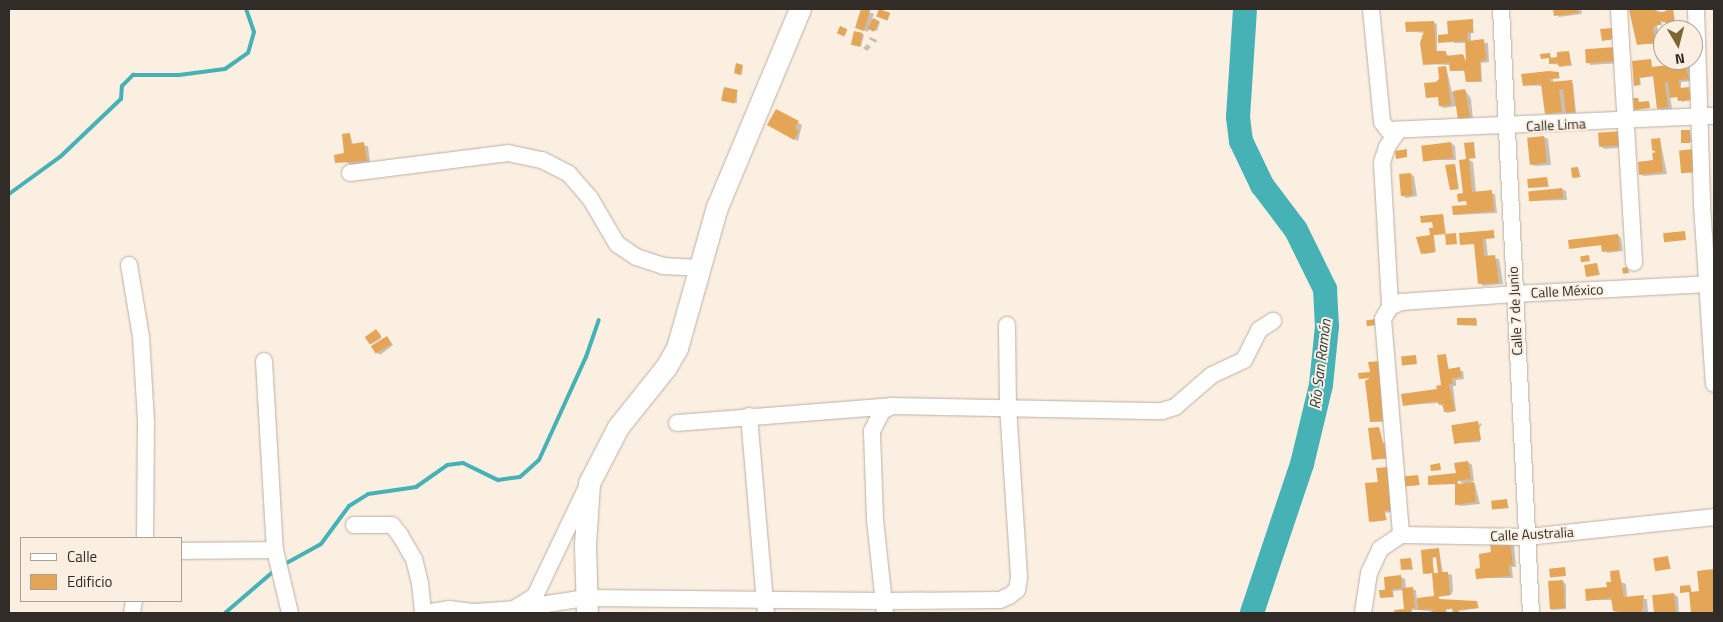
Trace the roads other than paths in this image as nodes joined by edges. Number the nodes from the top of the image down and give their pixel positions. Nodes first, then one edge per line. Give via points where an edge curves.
1 (800, 9) edge
2 (1371, 9) edge
3 (1501, 9) edge
4 (1620, 9) edge
5 (1696, 9) edge
6 (1707, 116) edge
7 (1626, 121) junction
8 (1507, 127) junction
9 (1398, 131) junction
10 (350, 174) dead end
11 (1634, 263) dead end
12 (129, 265) dead end
13 (699, 268) junction
14 (1710, 284) edge
15 (1514, 294) junction
16 (1390, 306) junction
17 (1273, 321) dead end
18 (1006, 325) dead end
19 (264, 361) dead end
20 (1714, 384) edge
21 (892, 406) junction
22 (1008, 408) junction
23 (749, 416) junction
24 (677, 424) dead end
25 (589, 483) junction
26 (1714, 517) edge
27 (354, 525) dead end
28 (1400, 535) junction
29 (1527, 536) junction
30 (145, 537) edge
31 (275, 550) junction
32 (182, 552) edge
33 (586, 606) edge
34 (766, 607) edge
35 (884, 607) edge
36 (514, 609) junction
37 (290, 613) edge
38 (423, 613) edge
39 (1363, 613) edge
40 (1531, 613) edge

1 - 13 main road via 717,207
2 - 9 street via 1382,122 1388,130
3 - 8 street, Calle 7 de Junio
4 - 7 street
5 - 6 street
6 - 7 street, Calle Lima
6 - 14 street
7 - 8 street, Calle Lima
7 - 11 street
8 - 9 street, Calle Lima
8 - 15 street, Calle 7 de Junio
9 - 16 street via 1387,146 1382,162
10 - 13 street via 508,153 542,160 569,174 590,198 617,244 636,257 663,266
12 - 30 street via 141,337 146,422
13 - 25 main road via 677,348 666,367 618,427
14 - 15 street, Calle México
14 - 20 street
15 - 16 street, Calle México via 1401,302
15 - 29 street, Calle 7 de Junio
16 - 28 street via 1383,319
17 - 22 street via 1259,330 1244,360 1212,375 1175,408 1162,411
18 - 22 street
19 - 31 street
21 - 22 street
21 - 23 street
21 - 35 street via 882,411 872,431 875,519
22 - 35 street via 1019,577 1017,590 1000,600
23 - 24 street
23 - 34 street
25 - 33 main road
25 - 36 street via 535,596
26 - 29 street, Calle Australia
27 - 38 street via 392,526 400,535 414,558
28 - 29 street, Calle Australia
28 - 39 street via 1380,549 1369,573
29 - 40 street, Calle 7 de Junio
31 - 32 street
31 - 37 street
33 - 34 street
33 - 36 street
34 - 35 street
36 - 38 street via 476,612 449,609

